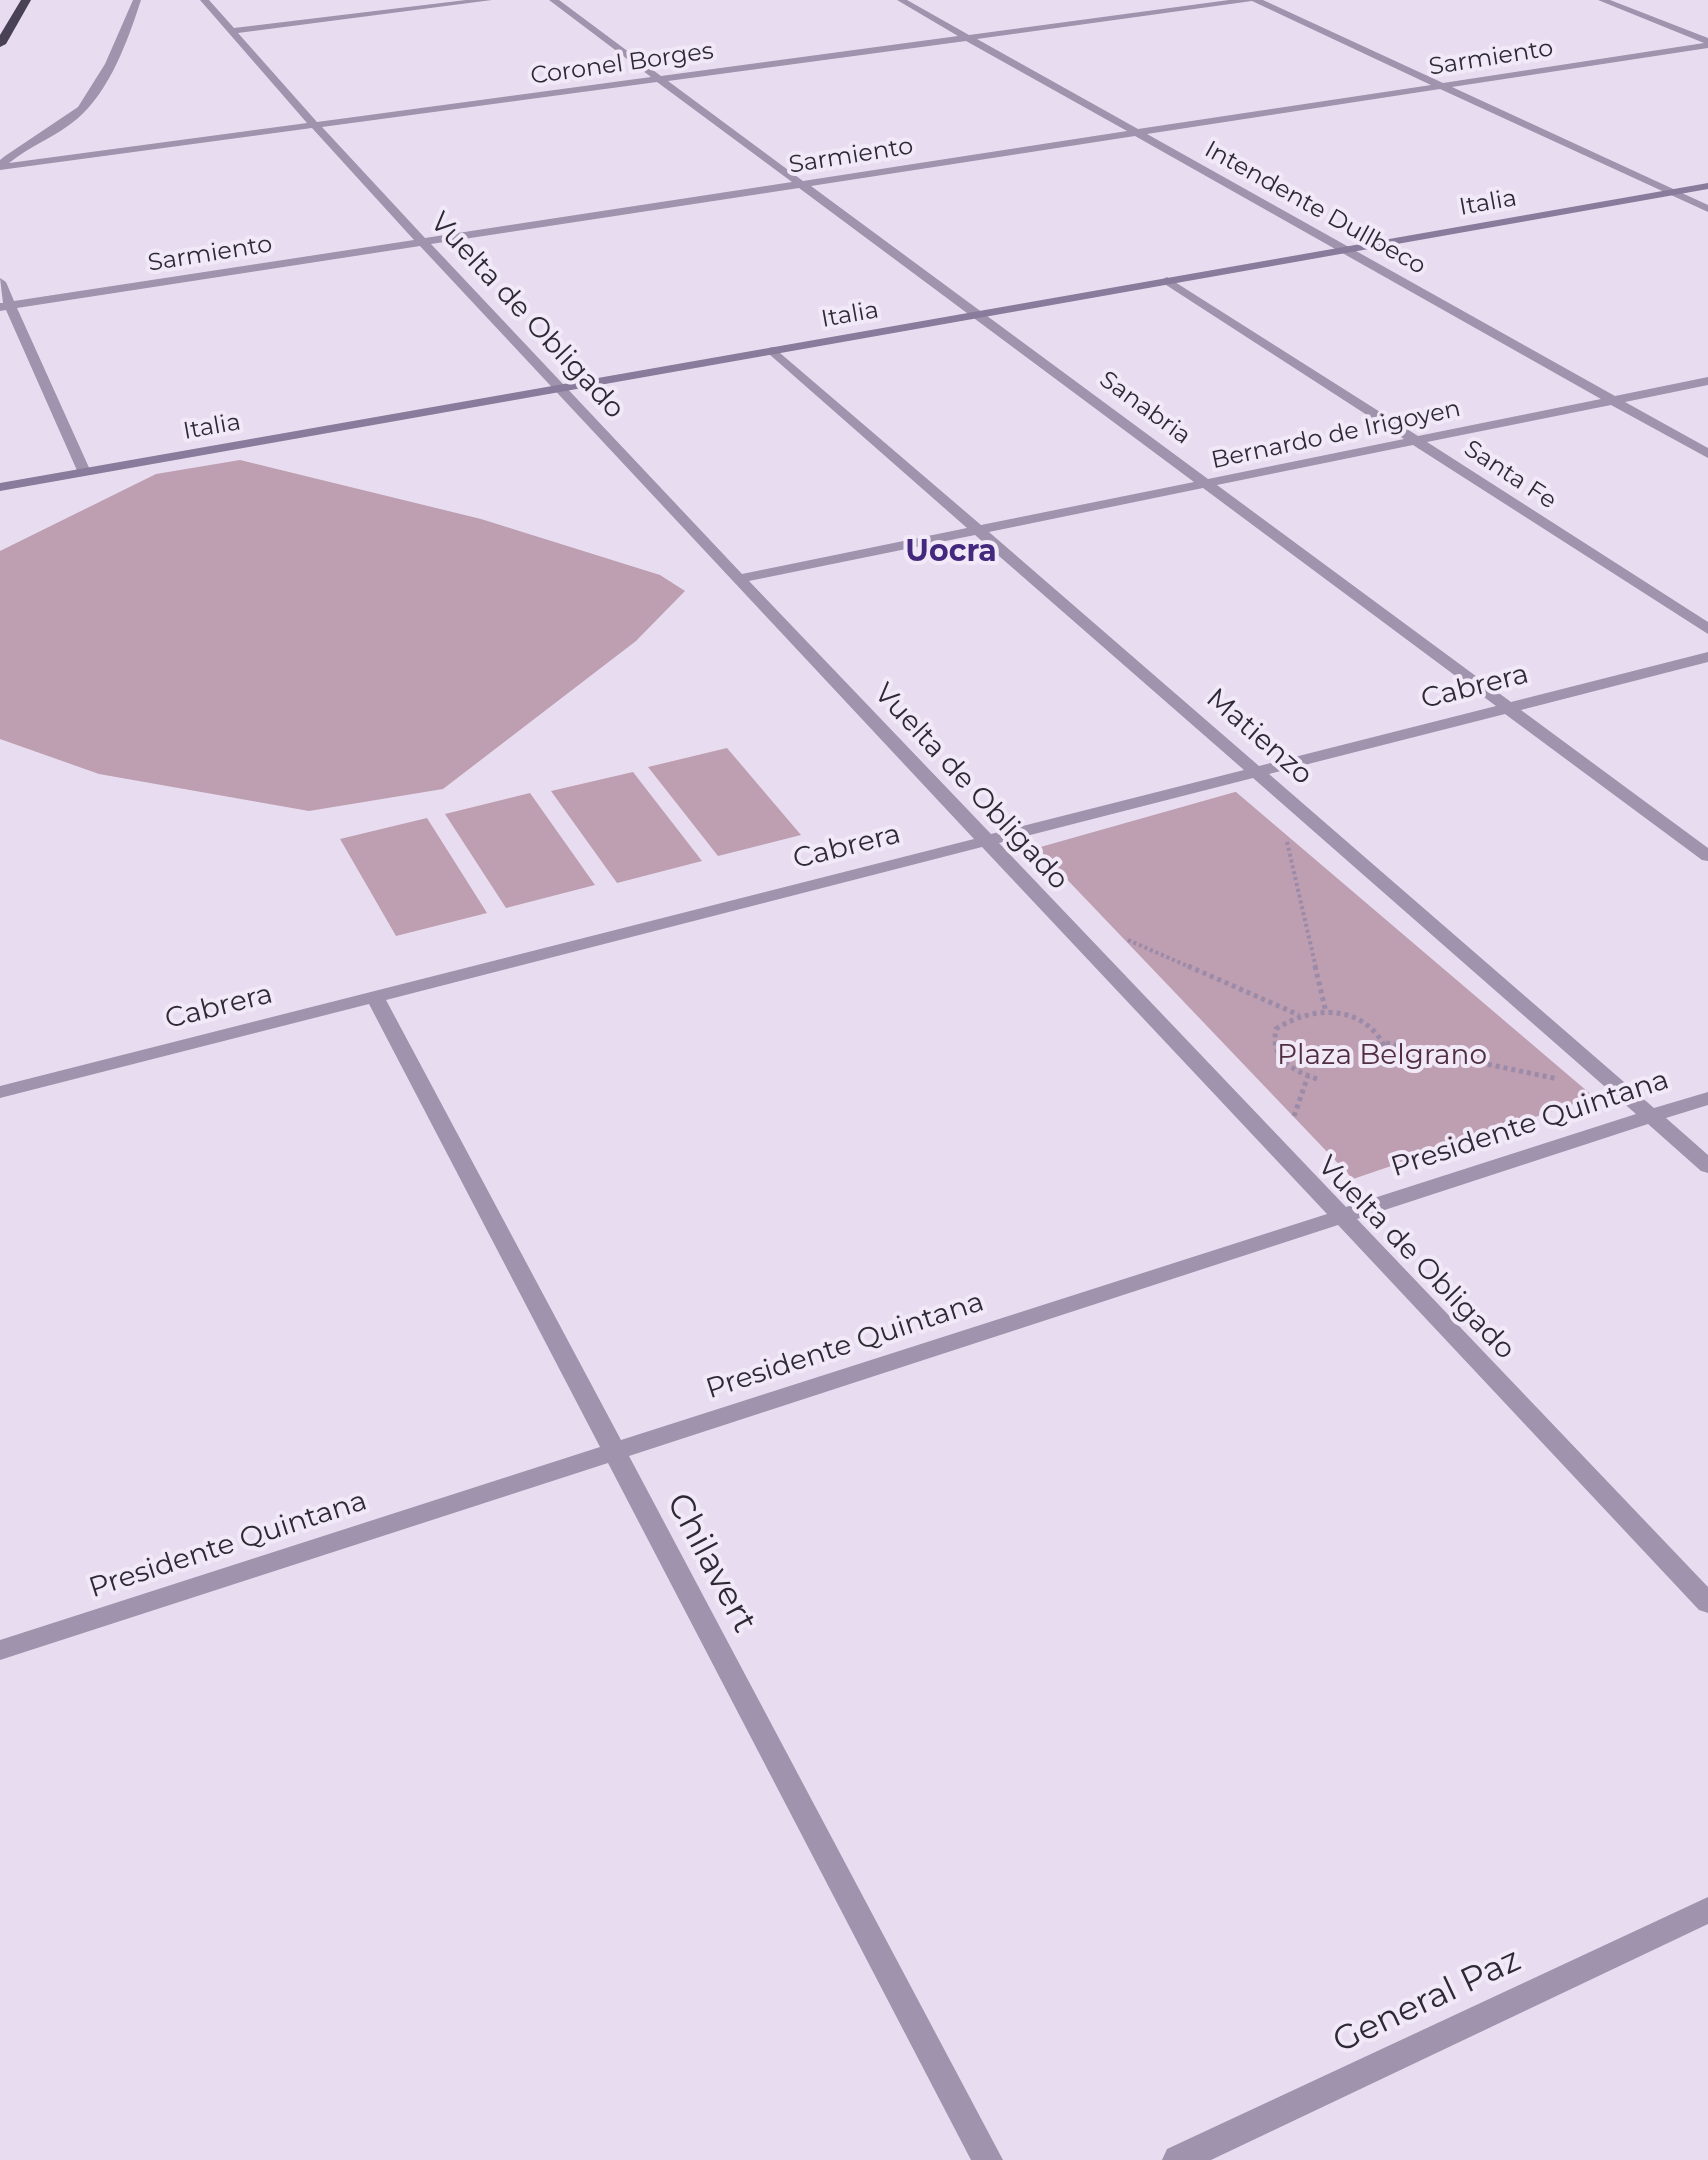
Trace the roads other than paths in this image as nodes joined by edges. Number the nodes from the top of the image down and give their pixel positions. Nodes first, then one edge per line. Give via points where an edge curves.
1 (26, 0) edge
2 (137, 0) edge
3 (204, 0) edge
4 (488, 0) edge
5 (553, 0) edge
6 (901, 0) edge
7 (1249, 0) edge
8 (1256, 0) edge
9 (1602, 0) edge
10 (232, 31) junction
11 (967, 38) junction
12 (1708, 43) edge
13 (0, 44) edge
14 (659, 79) junction
15 (1442, 86) junction
16 (314, 125) junction
17 (1133, 132) junction
18 (0, 166) edge
19 (801, 184) junction
20 (1708, 186) edge
21 (1673, 193) junction
22 (1708, 209) edge
23 (422, 242) junction
24 (1345, 250) junction
25 (1167, 281) junction
26 (0, 282) edge
27 (4, 306) edge
28 (977, 315) junction
29 (773, 351) junction
30 (1708, 381) edge
31 (558, 388) junction
32 (1616, 400) junction
33 (1416, 441) junction
34 (1708, 454) edge
35 (84, 472) junction
36 (1206, 484) junction
37 (0, 487) edge
38 (978, 530) junction
39 (738, 579) junction
40 (1708, 629) edge
41 (1708, 657) edge
42 (1508, 708) junction
43 (1256, 772) junction
44 (985, 841) junction
45 (1708, 856) edge
46 (375, 997) junction
47 (0, 1092) edge
48 (1708, 1098) edge
49 (1651, 1116) junction
50 (1708, 1166) edge
51 (1341, 1217) junction
52 (614, 1452) junction
53 (1708, 1603) edge
54 (0, 1650) edge
55 (1708, 1910) edge
56 (987, 2160) edge
57 (1178, 2160) edge

1 - 13 highway
2 - 18 street via 89,104 19,147
3 - 10 street, Vuelta de Obligado
4 - 10 street
5 - 14 street, Sanabria
6 - 11 street, Intendente Dullbeco
7 - 11 street, Coronel Borges
8 - 15 street
9 - 12 street
10 - 16 street, Vuelta de Obligado
11 - 14 street, Coronel Borges
11 - 17 street, Intendente Dullbeco
12 - 15 street, Sarmiento
14 - 16 street, Coronel Borges
14 - 19 street, Sanabria
15 - 17 street, Sarmiento
15 - 21 street
16 - 18 street, Coronel Borges
16 - 23 street, Vuelta de Obligado
17 - 19 street, Sarmiento
17 - 24 street, Intendente Dullbeco
19 - 23 street, Sarmiento
19 - 28 street, Sanabria
20 - 21 street, Italia
21 - 22 street
21 - 24 street, Italia
23 - 27 street, Sarmiento
23 - 31 street, Vuelta de Obligado
24 - 25 street, Italia
24 - 32 street, Intendente Dullbeco
25 - 28 street, Italia
25 - 33 street, Santa Fe
26 - 27 street
27 - 35 street
28 - 29 street, Italia
28 - 36 street, Sanabria
29 - 31 street, Italia
29 - 38 street, Matienzo
30 - 32 street, Bernardo de Irigoyen
31 - 35 street, Italia
31 - 39 street, Vuelta de Obligado
32 - 33 street, Bernardo de Irigoyen
32 - 34 street, Intendente Dullbeco
33 - 36 street, Bernardo de Irigoyen
33 - 40 street, Santa Fe
35 - 37 street, Italia
36 - 38 street, Bernardo de Irigoyen
36 - 42 street, Sanabria
38 - 39 street, Bernardo de Irigoyen
38 - 43 street, Matienzo
39 - 44 street, Vuelta de Obligado
41 - 42 street, Cabrera
42 - 43 street, Cabrera
42 - 45 street, Sanabria
43 - 44 street, Cabrera
43 - 49 street, Matienzo
44 - 46 street, Cabrera
44 - 51 street, Vuelta de Obligado
46 - 47 street, Cabrera
46 - 52 street, Chilavert
48 - 49 street, Presidente Quintana
49 - 50 street, Matienzo
49 - 51 street, Presidente Quintana
51 - 52 street, Presidente Quintana
51 - 53 street, Vuelta de Obligado
52 - 54 street, Presidente Quintana
52 - 56 street, Chilavert
55 - 57 street, General Paz

